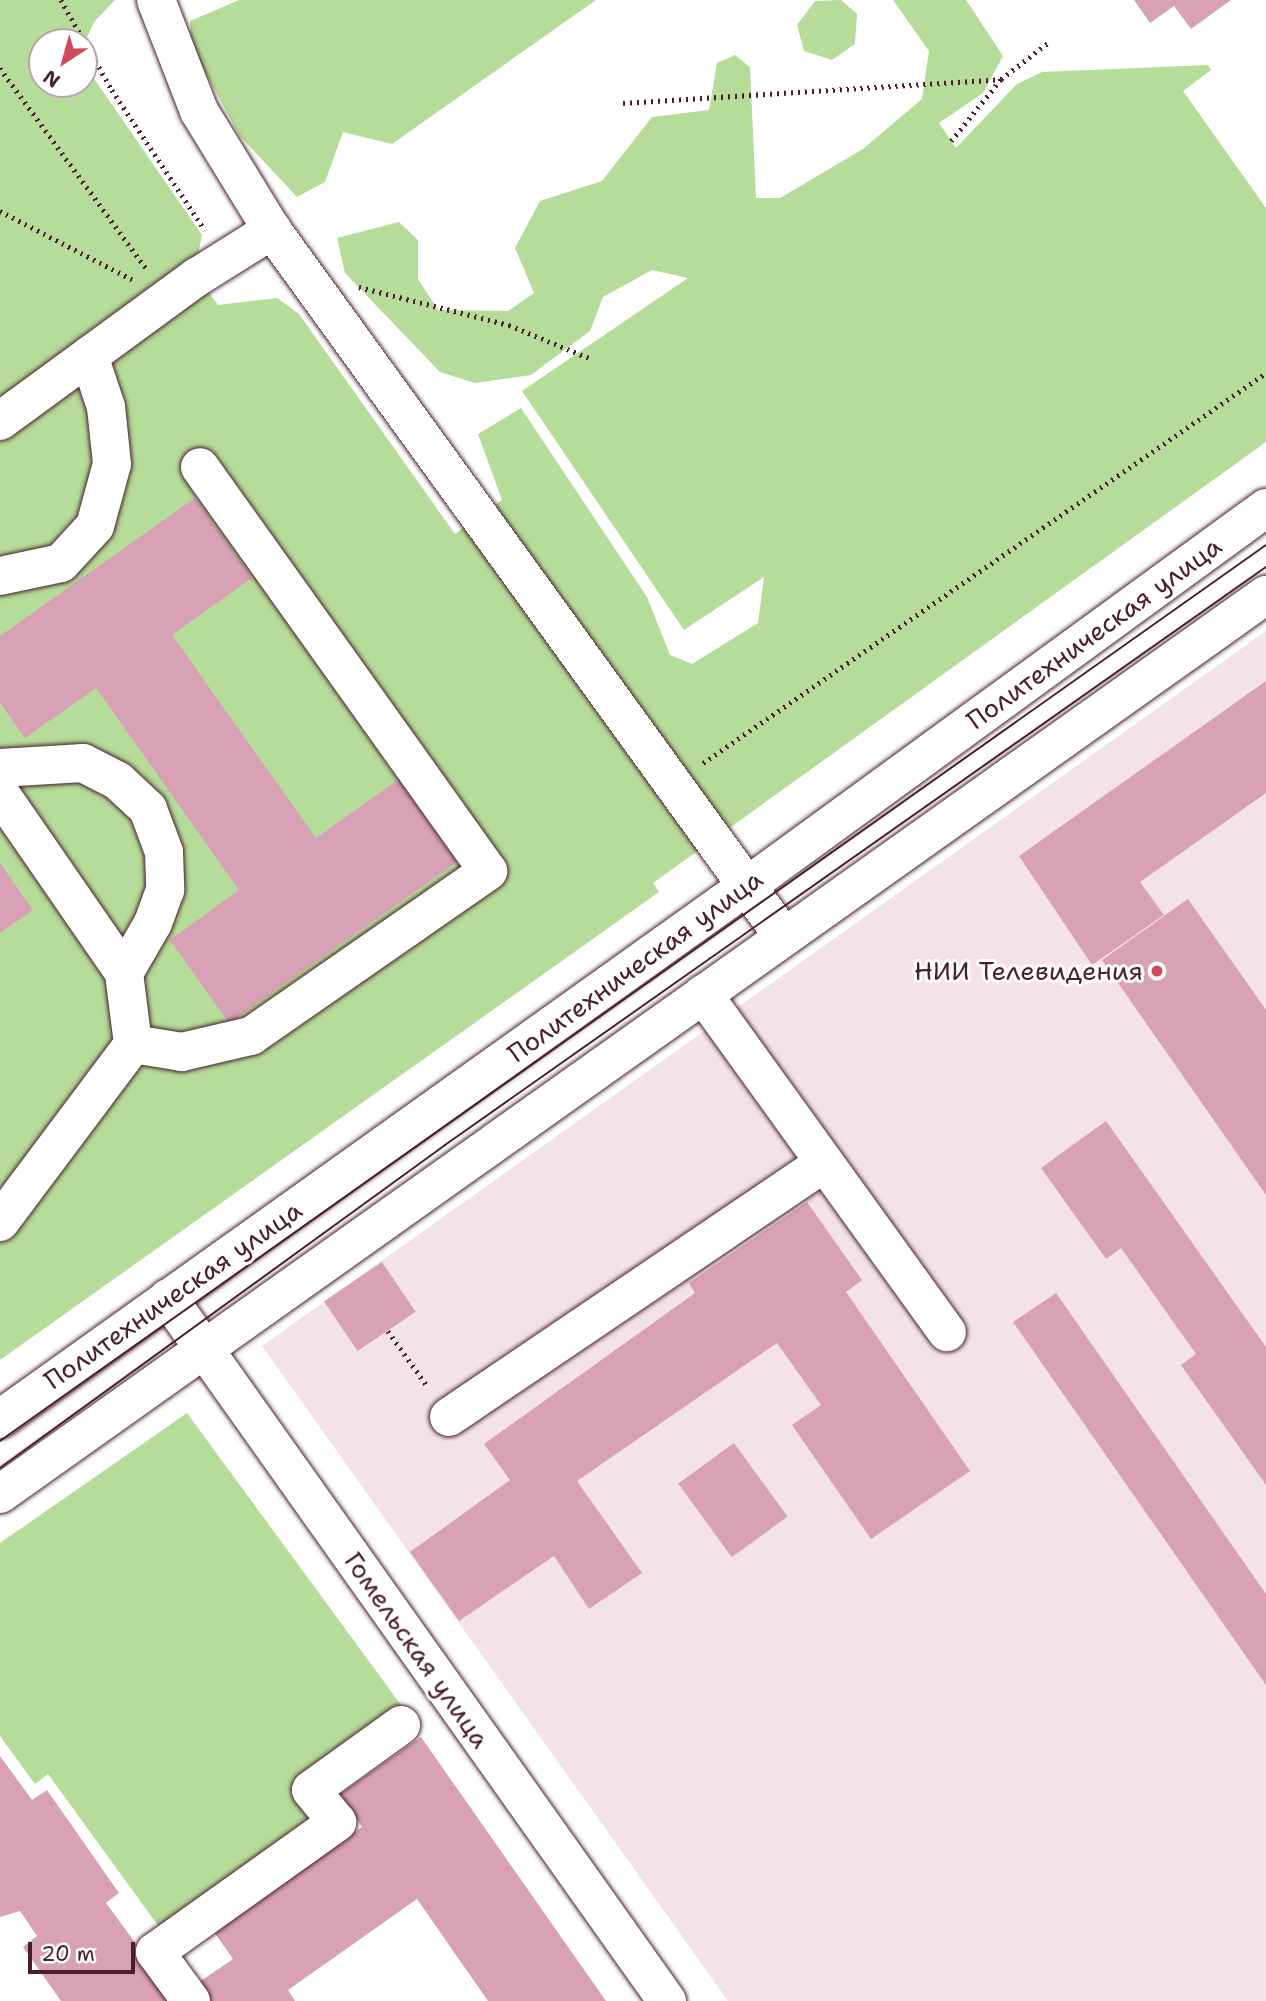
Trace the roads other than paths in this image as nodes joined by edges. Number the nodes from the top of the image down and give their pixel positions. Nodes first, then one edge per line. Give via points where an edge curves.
1 (156, 0) edge
2 (272, 230) junction
3 (89, 356) junction
4 (0, 421) edge
5 (200, 467) dead end
6 (1266, 508) edge
7 (0, 576) edge
8 (1266, 595) edge
9 (0, 768) edge
10 (0, 793) edge
11 (747, 886) junction
12 (783, 936) junction
13 (124, 972) junction
14 (703, 994) junction
15 (133, 1044) junction
16 (824, 1163) junction
17 (0, 1222) edge
18 (168, 1298) junction
19 (947, 1332) dead end
20 (202, 1347) junction
21 (449, 1417) dead end
22 (0, 1419) edge
23 (0, 1494) edge
24 (401, 1725) dead end
25 (191, 2001) edge
26 (667, 2001) edge

1 - 2 main road via 199,111
2 - 3 main road
2 - 11 main road
3 - 4 main road
3 - 7 main road via 106,407 112,464 95,526 61,563
5 - 15 main road via 488,871 251,1036 182,1052
6 - 11 main road, Политехническая улица
8 - 12 main road
9 - 13 main road via 83,763 118,781 148,809 164,852 165,890 153,923
10 - 13 main road
11 - 12 main road
11 - 18 main road, Политехническая улица
12 - 14 main road
13 - 15 main road
14 - 16 main road
14 - 20 main road
15 - 17 main road
16 - 19 main road
16 - 21 main road
18 - 20 main road, Гомельская улица
18 - 22 main road, Политехническая улица
20 - 23 main road
20 - 26 main road, Гомельская улица
24 - 25 main road via 311,1790 337,1822 155,1951

